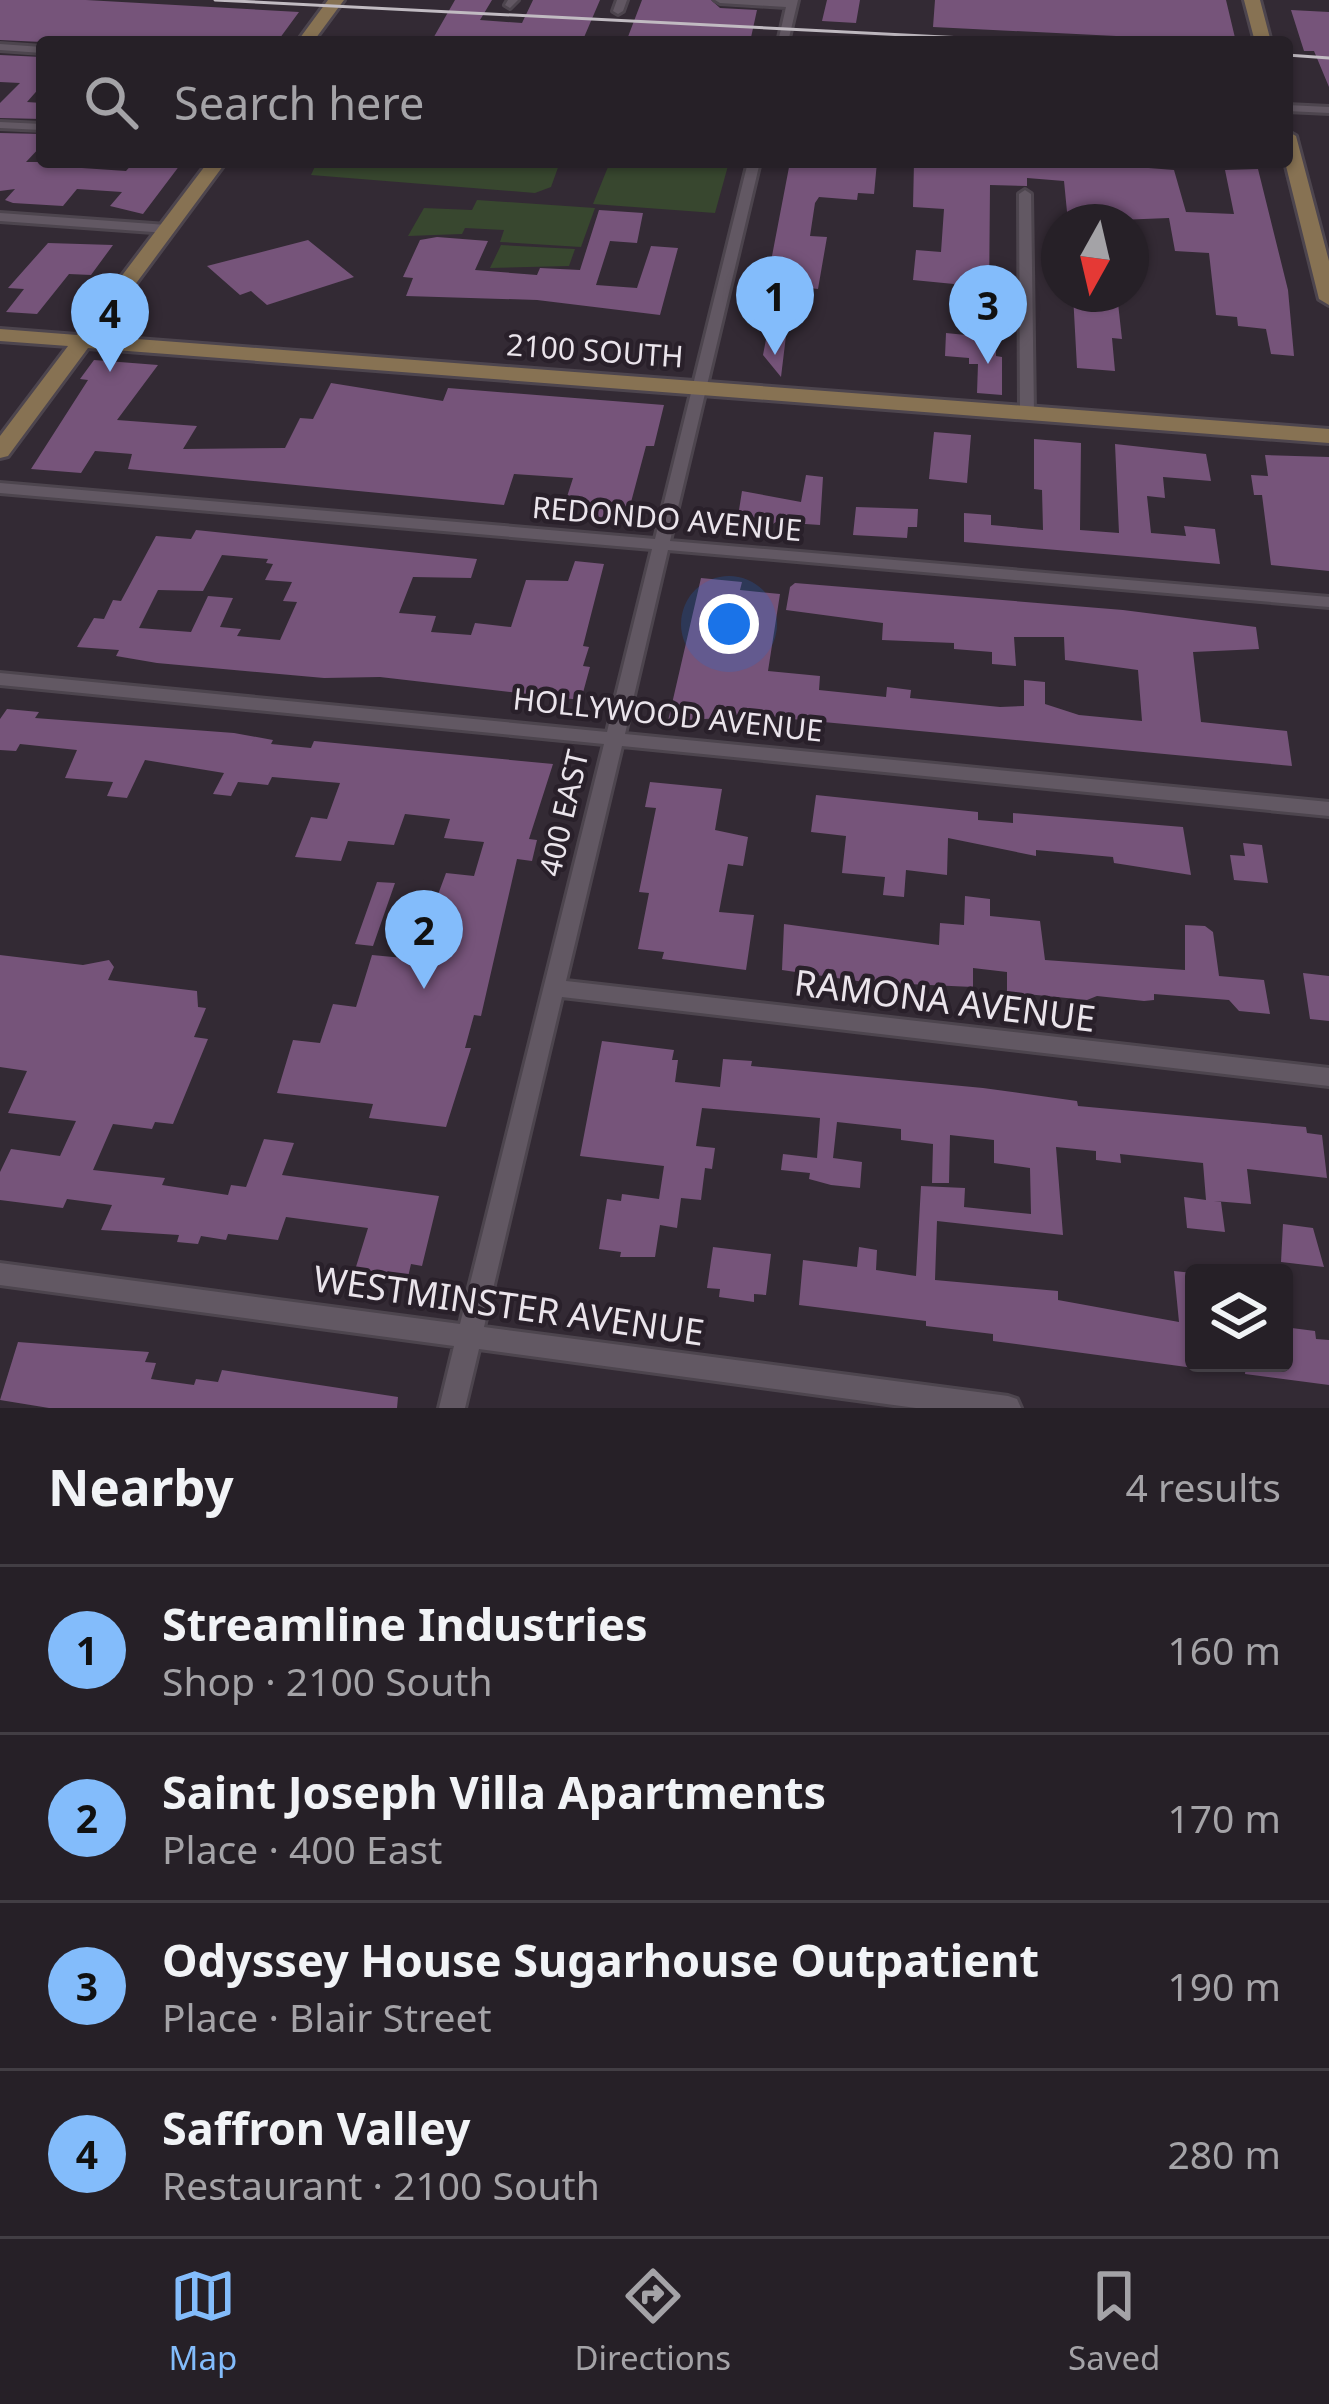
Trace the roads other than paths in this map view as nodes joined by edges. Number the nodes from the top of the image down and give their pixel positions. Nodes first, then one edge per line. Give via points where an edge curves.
1 (336, 0) edge
2 (720, 0) edge
3 (1252, 0) edge
4 (793, 2) edge
5 (309, 36) edge
6 (784, 36) edge
7 (1261, 36) edge
8 (0, 47) edge
9 (36, 50) edge
10 (1293, 108) edge
11 (1329, 110) edge
12 (0, 125) edge
13 (36, 128) edge
14 (213, 168) edge
15 (753, 168) edge
16 (1293, 168) edge
17 (1025, 194) dead end
18 (0, 217) edge
19 (167, 229) junction
20 (1323, 250) edge
21 (1329, 299) edge
22 (0, 334) edge
23 (82, 341) junction
24 (700, 388) junction
25 (1027, 413) junction
26 (1329, 436) edge
27 (0, 451) edge
28 (0, 488) edge
29 (658, 544) junction
30 (1329, 602) edge
31 (0, 679) edge
32 (612, 740) junction
33 (1329, 808) edge
34 (553, 988) junction
35 (1329, 1077) edge
36 (0, 1274) edge
37 (469, 1336) junction
38 (452, 1408) edge
39 (1008, 1408) edge

1 - 5 street
2 - 4 street
3 - 7 street
4 - 6 street
8 - 9 street
10 - 11 street
12 - 13 street
14 - 19 street
15 - 24 street, 400 EAST
16 - 20 street
17 - 25 street
18 - 19 street
19 - 23 street
20 - 21 street
22 - 23 street, 2100 SOUTH
23 - 24 street, 2100 SOUTH
23 - 27 street
24 - 25 street, 2100 SOUTH
24 - 29 street, 400 EAST
25 - 26 street, 2100 SOUTH
28 - 29 street, REDONDO AVENUE
29 - 30 street, REDONDO AVENUE
29 - 32 street, 400 EAST
31 - 32 street, HOLLYWOOD AVENUE
32 - 33 street, HOLLYWOOD AVENUE
32 - 34 street, 400 EAST
34 - 35 street, RAMONA AVENUE
34 - 37 street, 400 EAST
36 - 37 street, WESTMINSTER AVENUE
37 - 38 street, 400 EAST
37 - 39 street, WESTMINSTER AVENUE

